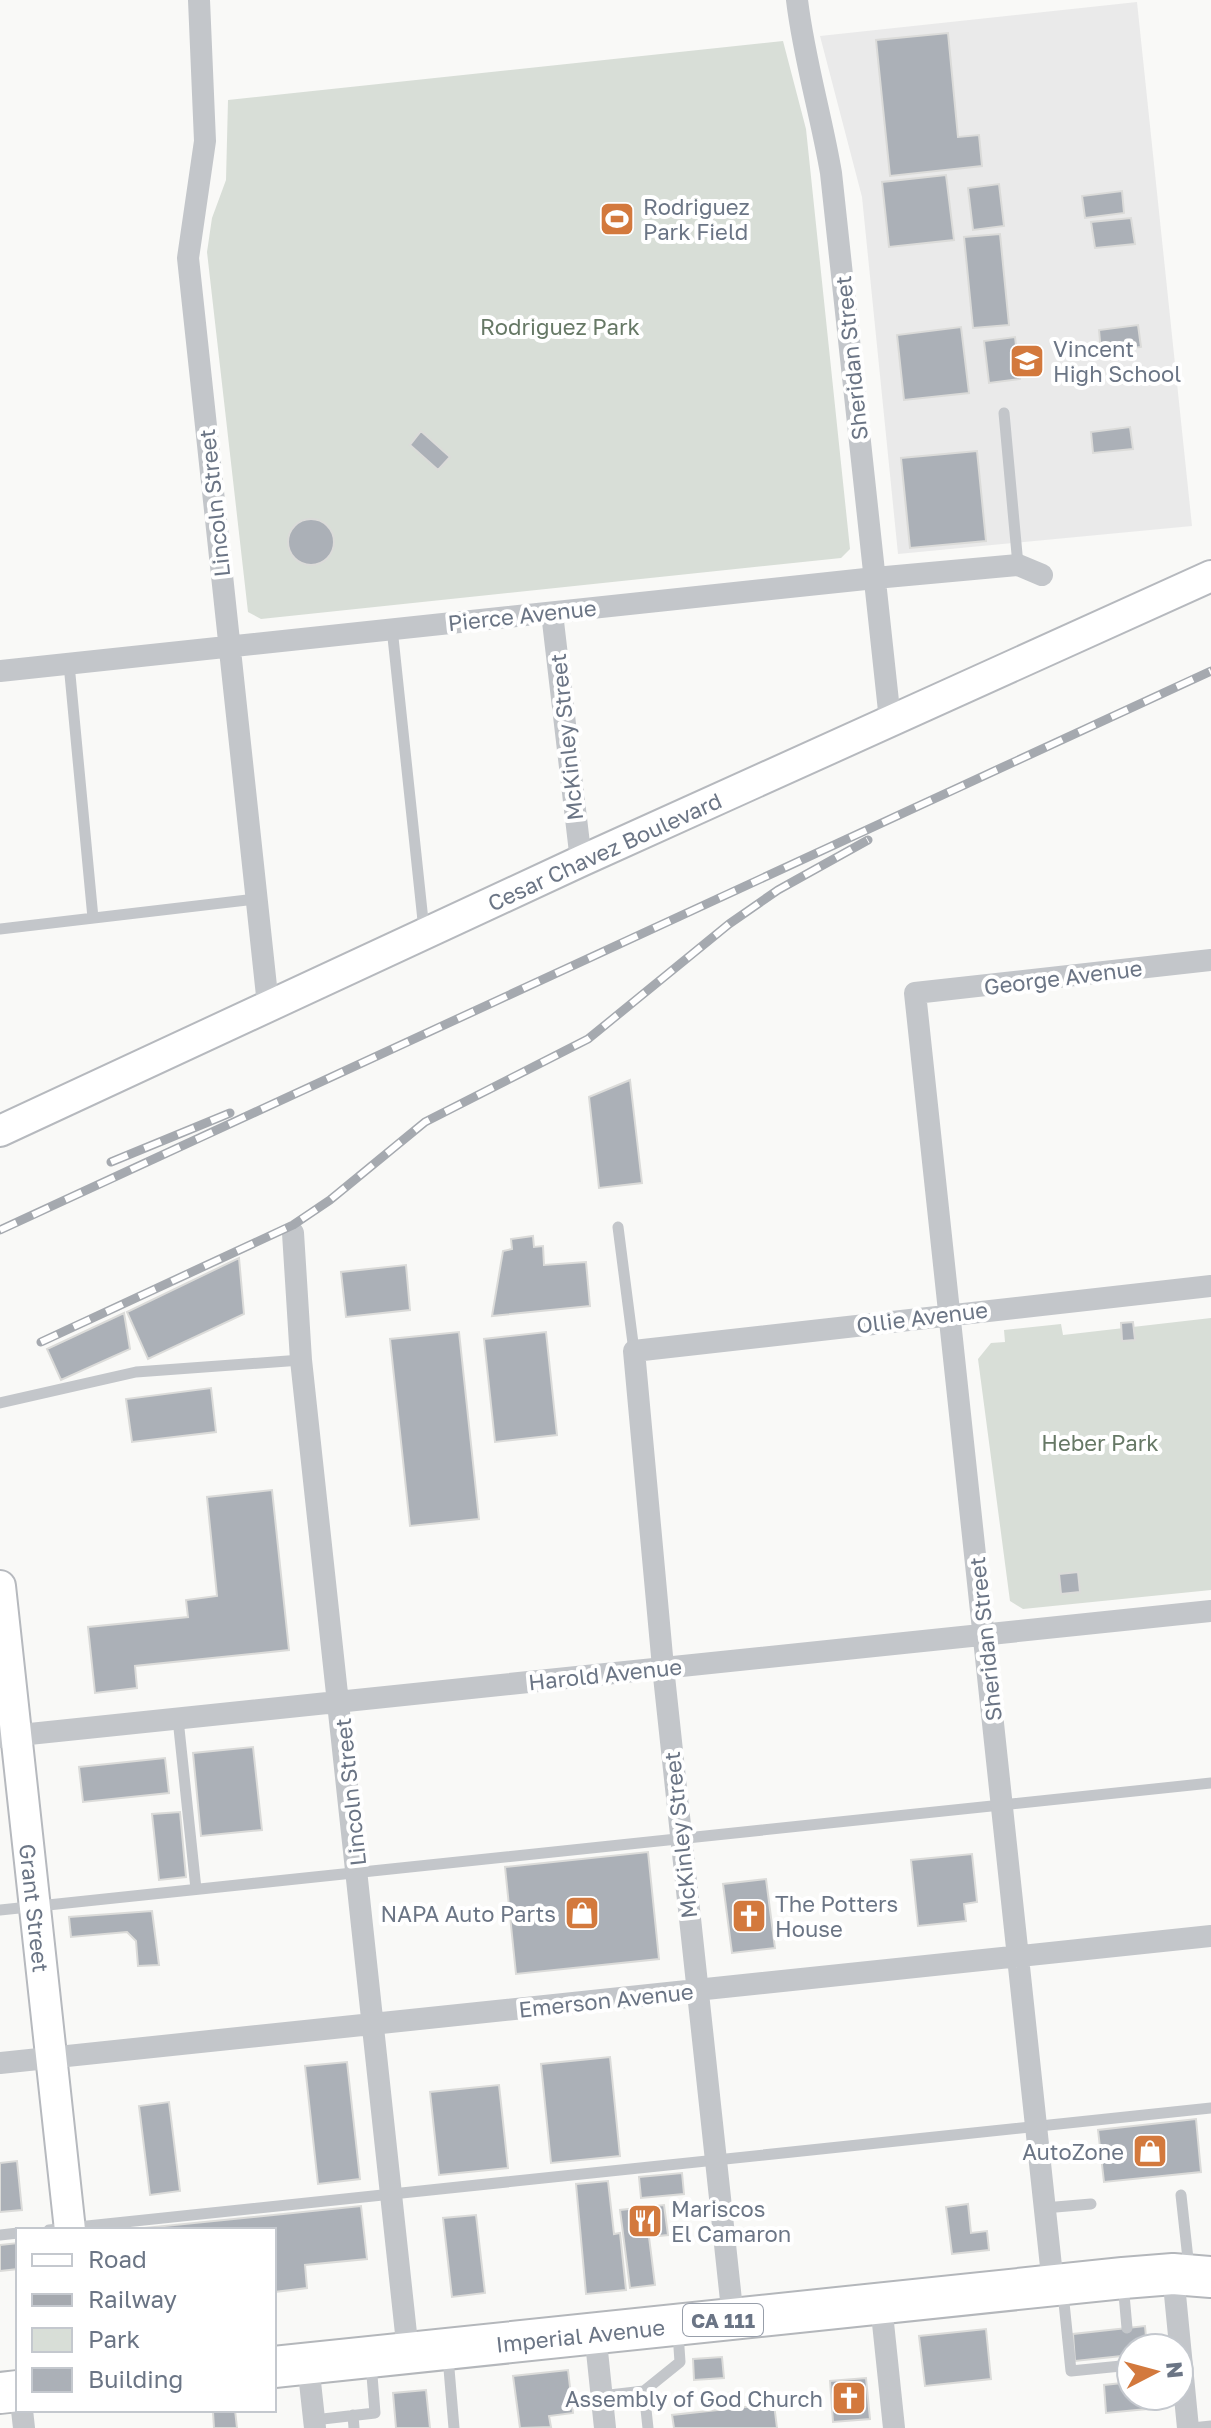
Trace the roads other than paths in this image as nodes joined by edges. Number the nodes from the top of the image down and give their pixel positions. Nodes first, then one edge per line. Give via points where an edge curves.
1 (199, 0) edge
2 (797, 0) edge
3 (1004, 413) dead end
4 (1018, 565) junction
5 (1042, 575) dead end
6 (1211, 576) edge
7 (875, 578) junction
8 (552, 613) junction
9 (392, 628) junction
10 (229, 644) junction
11 (69, 664) junction
12 (0, 671) edge
13 (890, 720) junction
14 (581, 861) junction
15 (256, 899) junction
16 (93, 918) junction
17 (0, 929) edge
18 (425, 933) junction
19 (1211, 960) edge
20 (915, 993) joint
21 (268, 1005) junction
22 (0, 1131) edge
23 (618, 1227) dead end
24 (293, 1233) dead end
25 (1211, 1286) edge
26 (949, 1313) junction
27 (634, 1351) junction
28 (301, 1360) junction
29 (0, 1403) edge
30 (0, 1586) edge
31 (1211, 1611) edge
32 (985, 1635) junction
33 (663, 1667) junction
34 (341, 1703) junction
35 (178, 1719) junction
36 (9, 1736) edge
37 (1211, 1783) edge
38 (1002, 1805) junction
39 (681, 1839) junction
40 (359, 1872) junction
41 (196, 1889) junction
42 (36, 1906) junction
43 (0, 1910) edge
44 (1211, 1936) edge
45 (1018, 1956) junction
46 (697, 1991) junction
47 (375, 2024) junction
48 (52, 2057) junction
49 (0, 2063) edge
50 (1211, 2108) edge
51 (1036, 2126) junction
52 (715, 2160) junction
53 (392, 2194) junction
54 (1181, 2195) dead end
55 (1091, 2204) dead end
56 (1044, 2208) junction
57 (63, 2228) edge
58 (72, 2228) edge
59 (1196, 2270) edge
60 (1123, 2278) junction
61 (1058, 2285) junction
62 (881, 2304) junction
63 (733, 2319) junction
64 (678, 2324) junction
65 (1127, 2328) dead end
66 (595, 2332) junction
67 (1188, 2332) edge
68 (447, 2348) junction
69 (389, 2354) junction
70 (1115, 2364) edge
71 (291, 2365) edge
72 (644, 2391) junction
73 (601, 2396) junction
74 (353, 2422) edge
75 (314, 2424) edge
76 (1211, 2426) edge
77 (454, 2428) edge
78 (605, 2428) edge
79 (648, 2428) edge
80 (894, 2428) edge
81 (1190, 2428) edge

1 - 10 street, Lincoln Street via 205,141 188,258
2 - 7 street, Sheridan Street via 803,56 831,173
3 - 4 lane
4 - 5 street, Pierce Avenue
4 - 7 street, Pierce Avenue
6 - 13 main road, Cesar Chavez Boulevard
7 - 8 street, Pierce Avenue
7 - 13 street, Sheridan Street
8 - 9 street, Pierce Avenue
8 - 14 street, McKinley Street
9 - 10 street, Pierce Avenue
9 - 18 lane
10 - 11 street, Pierce Avenue
10 - 15 street, Lincoln Street
11 - 12 street, Pierce Avenue
11 - 16 lane
13 - 14 main road, Cesar Chavez Boulevard
14 - 18 main road, Cesar Chavez Boulevard
15 - 16 lane
15 - 21 street, Lincoln Street
16 - 17 lane
18 - 21 main road, Cesar Chavez Boulevard
19 - 20 street, George Avenue
20 - 26 street, Sheridan Street
21 - 22 main road, Cesar Chavez Boulevard
23 - 27 lane
24 - 28 street, Lincoln Street
25 - 26 street, Ollie Avenue
26 - 27 street, Ollie Avenue
26 - 32 street, Sheridan Street
27 - 33 street, McKinley Street
28 - 29 lane via 136,1372
28 - 34 street, Lincoln Street
30 - 36 main road, Grant Street
31 - 32 street, Harold Avenue
32 - 33 street, Harold Avenue
32 - 38 street, Sheridan Street
33 - 34 street, Harold Avenue
33 - 39 street, McKinley Street
34 - 35 street, Harold Avenue
34 - 40 street, Lincoln Street
35 - 36 street, Harold Avenue
35 - 41 lane
36 - 42 main road, Grant Street
37 - 38 lane
38 - 39 lane
38 - 45 street, Sheridan Street
39 - 40 lane
39 - 46 street, McKinley Street
40 - 41 lane
40 - 47 street, Lincoln Street
41 - 42 lane
42 - 43 lane
42 - 48 main road, Grant Street
44 - 45 street, Emerson Avenue
45 - 46 street, Emerson Avenue
45 - 51 street, Sheridan Street
46 - 47 street, Emerson Avenue
46 - 52 street, McKinley Street
47 - 48 street, Emerson Avenue
47 - 53 street, Lincoln Street
48 - 49 street, Emerson Avenue
48 - 57 main road, Grant Street
50 - 51 lane
51 - 52 lane
51 - 56 street, Sheridan Street
52 - 53 lane
52 - 63 street, McKinley Street
53 - 58 lane
53 - 69 street, Lincoln Street
54 - 59 lane
55 - 56 lane
56 - 61 street, Sheridan Street
59 - 60 highway, Imperial Avenue / CA 111
59 - 67 street
60 - 61 highway, Imperial Avenue / CA 111
60 - 65 lane
61 - 62 highway, Imperial Avenue / CA 111
61 - 70 lane via 1071,2371
62 - 63 highway, Imperial Avenue / CA 111
62 - 80 street
63 - 64 highway, Imperial Avenue / CA 111
64 - 66 highway, Imperial Avenue / CA 111
64 - 72 lane via 680,2362
66 - 68 highway, Imperial Avenue / CA 111
66 - 73 street
68 - 69 highway, Imperial Avenue / CA 111
68 - 77 lane
69 - 71 highway, Imperial Avenue / CA 111
69 - 74 lane via 375,2413
71 - 75 street
72 - 73 lane
72 - 79 lane
73 - 78 street
74 - 75 lane
76 - 81 lane

